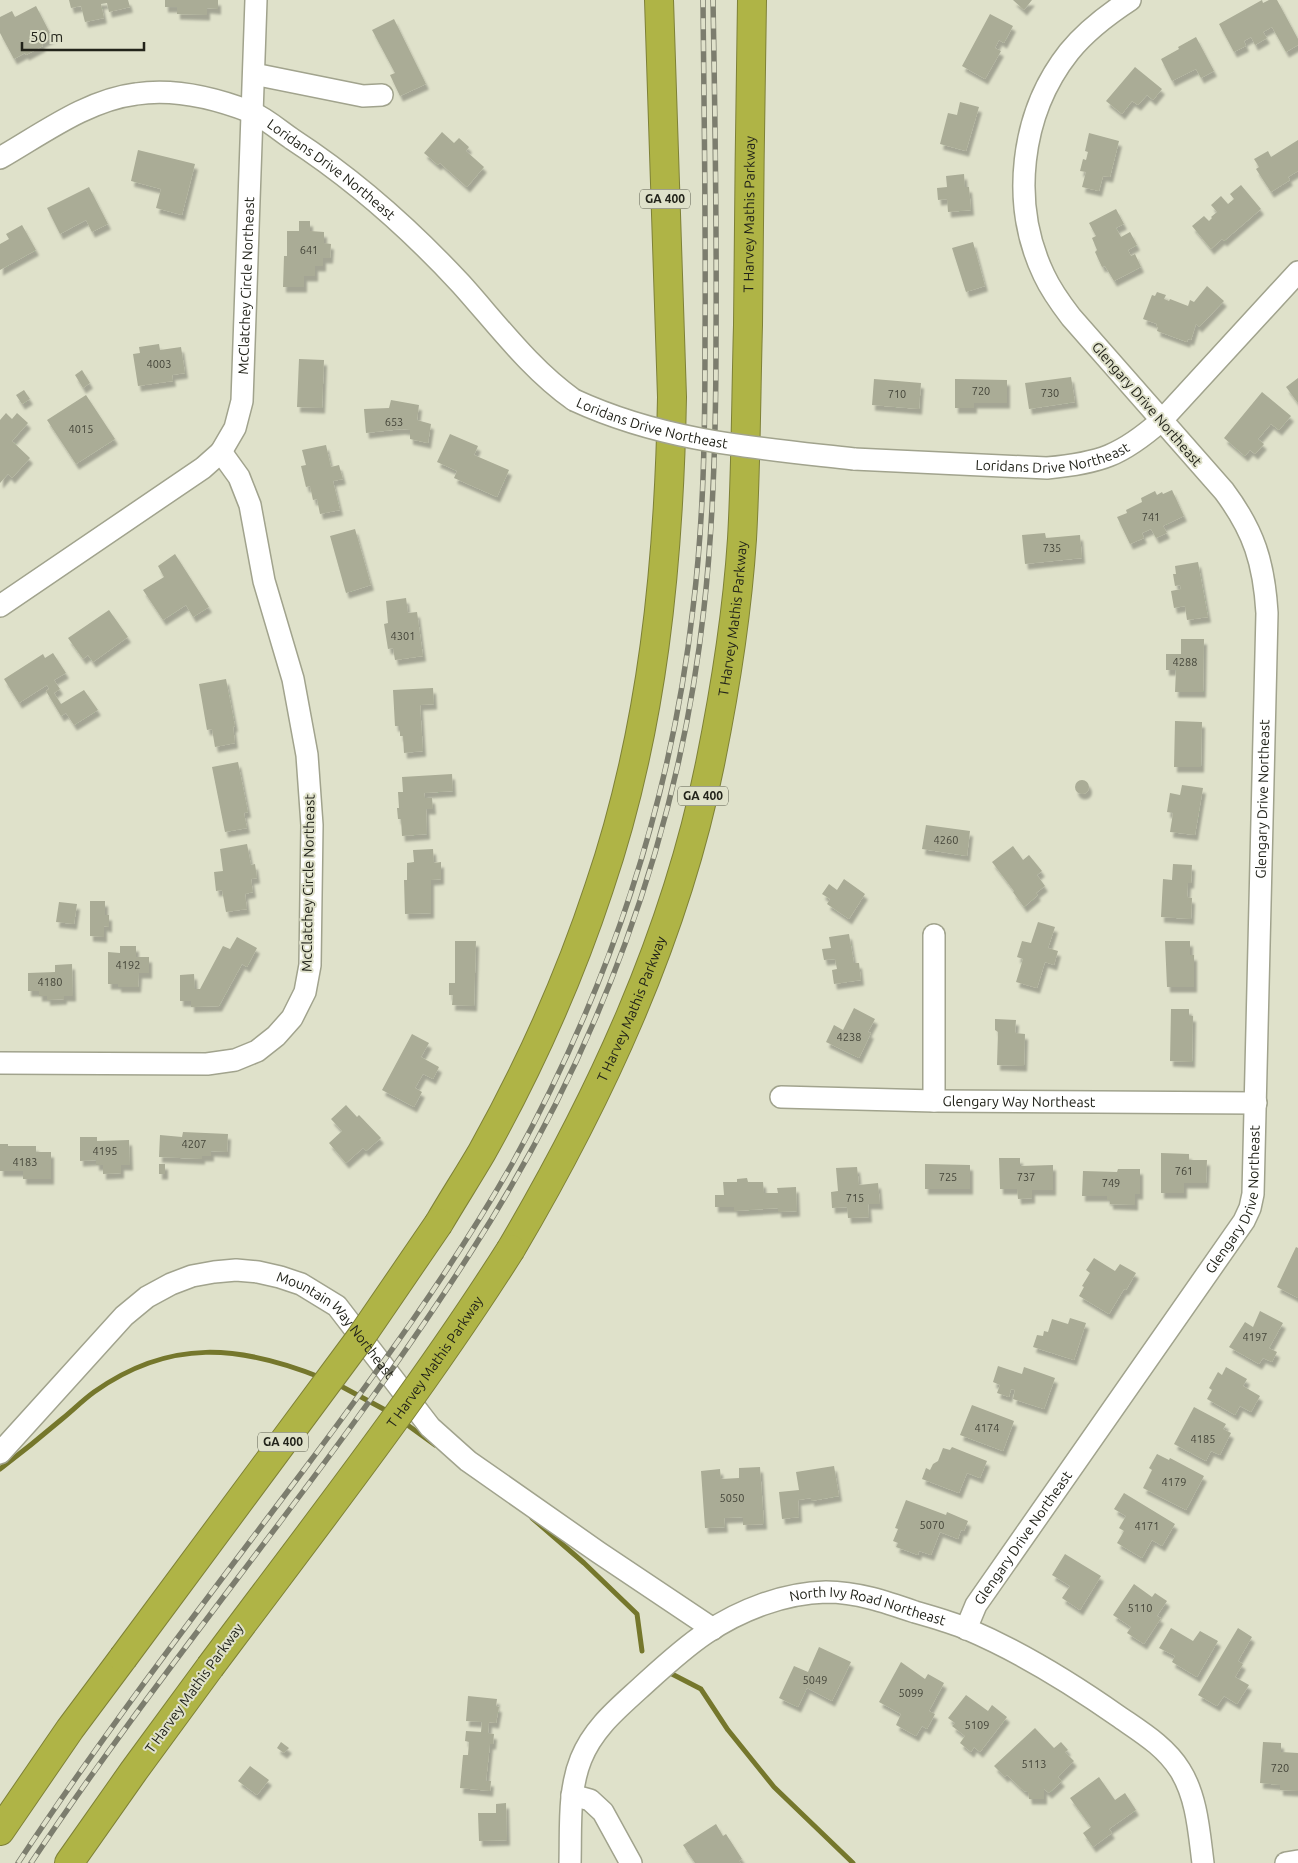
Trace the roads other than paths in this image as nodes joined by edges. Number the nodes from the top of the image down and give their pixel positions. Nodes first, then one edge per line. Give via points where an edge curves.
1 (256, 0) edge
2 (659, 0) edge
3 (752, 0) edge
4 (1130, 0) edge
5 (254, 74) junction
6 (382, 95) dead end
7 (252, 113) junction
8 (0, 158) edge
9 (1298, 272) edge
10 (1162, 420) junction
11 (221, 452) junction
12 (0, 606) edge
13 (934, 935) dead end
14 (0, 1063) edge
15 (781, 1097) dead end
16 (934, 1101) junction
17 (1256, 1103) junction
18 (0, 1454) edge
19 (713, 1629) junction
20 (966, 1629) junction
21 (572, 1795) junction
22 (0, 1831) edge
23 (1298, 1861) edge
24 (70, 1863) edge
25 (570, 1863) edge
26 (631, 1863) edge
27 (1203, 1863) edge
28 (1286, 1863) edge

1 - 5 street, McClatchey Circle Northeast
2 - 22 highway, GA 400, bridge via 672,387 667,535 660,607 638,742 599,888 548,1020 482,1152 439,1223 361,1337 70,1729
3 - 24 highway, T Harvey Mathis Parkway / GA 400, bridge via 742,540 735,616 710,766 670,912 623,1033 583,1119 511,1249 422,1382 132,1772
4 - 10 street, Glengary Drive Northeast via 1089,30 1050,80 1036,110 1028,142 1023,178 1025,211 1032,244 1057,297
5 - 6 street via 363,96
5 - 7 street, McClatchey Circle Northeast
7 - 8 street, Loridans Drive Northeast via 207,98 171,92 136,94 102,102 80,112
7 - 10 street, Loridans Drive Northeast, bridge via 322,158 370,195 459,283 555,387 605,414 675,435 769,451 1030,468 1100,460 1123,450
7 - 11 street, McClatchey Circle Northeast via 242,401 236,428
9 - 10 street, Loridans Drive Northeast
10 - 17 street, Glengary Drive Northeast via 1239,511 1257,548 1265,583 1267,613
11 - 12 street, McClatchey Circle Northeast
11 - 14 street, McClatchey Circle Northeast via 239,477 250,505 264,581 293,679 307,755 312,825 310,965 305,992 292,1018 276,1036 257,1051 234,1060 207,1064
13 - 16 street
15 - 16 street, Glengary Way Northeast
16 - 17 street, Glengary Way Northeast
17 - 20 street, Glengary Drive Northeast via 1253,1194 1244,1221 976,1605
18 - 19 street, Mountain Way Northeast via 124,1316 147,1297 178,1281 214,1272 251,1271 280,1277 301,1284 337,1306 430,1427 468,1461
19 - 20 street, North Ivy Road Northeast via 770,1602 825,1592 875,1598
19 - 21 street, North Ivy Road Northeast via 676,1656 600,1726 581,1757
20 - 27 street, North Ivy Road Northeast via 1015,1652 1086,1694 1164,1750 1180,1771 1191,1794
21 - 25 street, North Ivy Road Northeast
21 - 26 street via 590,1800 603,1812
23 - 28 street

